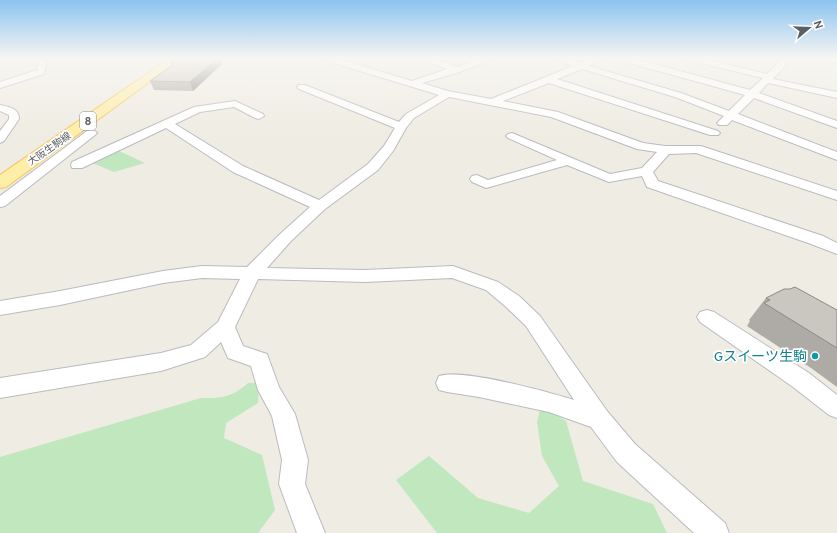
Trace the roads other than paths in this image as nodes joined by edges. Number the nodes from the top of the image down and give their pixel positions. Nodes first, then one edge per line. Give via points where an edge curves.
1 (128, 83) edge
2 (142, 83) edge
3 (408, 83) edge
4 (416, 83) edge
5 (538, 83) edge
6 (559, 83) edge
7 (638, 83) edge
8 (713, 83) edge
9 (764, 83) edge
10 (786, 83) edge
11 (412, 84) junction
12 (302, 87) dead end
13 (447, 94) junction
14 (753, 94) junction
15 (837, 95) edge
16 (491, 103) junction
17 (0, 108) edge
18 (730, 115) junction
19 (259, 116) dead end
20 (166, 123) junction
21 (837, 125) edge
22 (401, 127) junction
23 (91, 133) dead end
24 (714, 133) junction
25 (512, 136) dead end
26 (0, 139) edge
27 (697, 148) junction
28 (665, 150) junction
29 (837, 156) edge
30 (566, 161) junction
31 (77, 165) dead end
32 (0, 170) edge
33 (646, 170) junction
34 (477, 179) dead end
35 (0, 183) edge
36 (837, 196) edge
37 (0, 203) edge
38 (320, 206) junction
39 (837, 249) edge
40 (252, 274) junction
41 (0, 308) edge
42 (707, 317) dead end
43 (224, 327) junction
44 (447, 383) dead end
45 (0, 388) edge
46 (837, 408) edge
47 (600, 419) junction
48 (311, 533) edge
49 (715, 533) edge

1 - 32 main road, 大阪生駒線 / 8
2 - 35 main road, 大阪生駒線 / 8
3 - 11 street
4 - 11 street
5 - 16 street
6 - 24 street
7 - 18 street
8 - 14 street
9 - 14 street
10 - 15 street
11 - 13 street
12 - 22 street
13 - 16 street
13 - 22 street via 410,116
14 - 18 street
14 - 21 street
16 - 28 street via 554,114 641,146
17 - 26 street via 11,111 14,119
18 - 24 street
18 - 29 street
19 - 20 street via 235,104 198,109
20 - 31 street
20 - 38 street via 238,169
22 - 38 street via 389,148 373,167
23 - 37 street
24 - 27 street
25 - 30 street
27 - 28 street
27 - 36 street
28 - 33 street
30 - 33 street via 609,178
30 - 34 street via 486,184
33 - 39 street via 652,184
38 - 40 street via 285,238
40 - 41 street via 202,272 163,277
40 - 43 street
40 - 47 street via 365,276 453,272 492,286 533,322
42 - 46 street via 801,380
43 - 45 street via 198,351 161,362
43 - 48 street via 235,352 260,360 269,390 283,414 295,460 292,484
44 - 47 street via 549,402
47 - 49 street via 626,453

